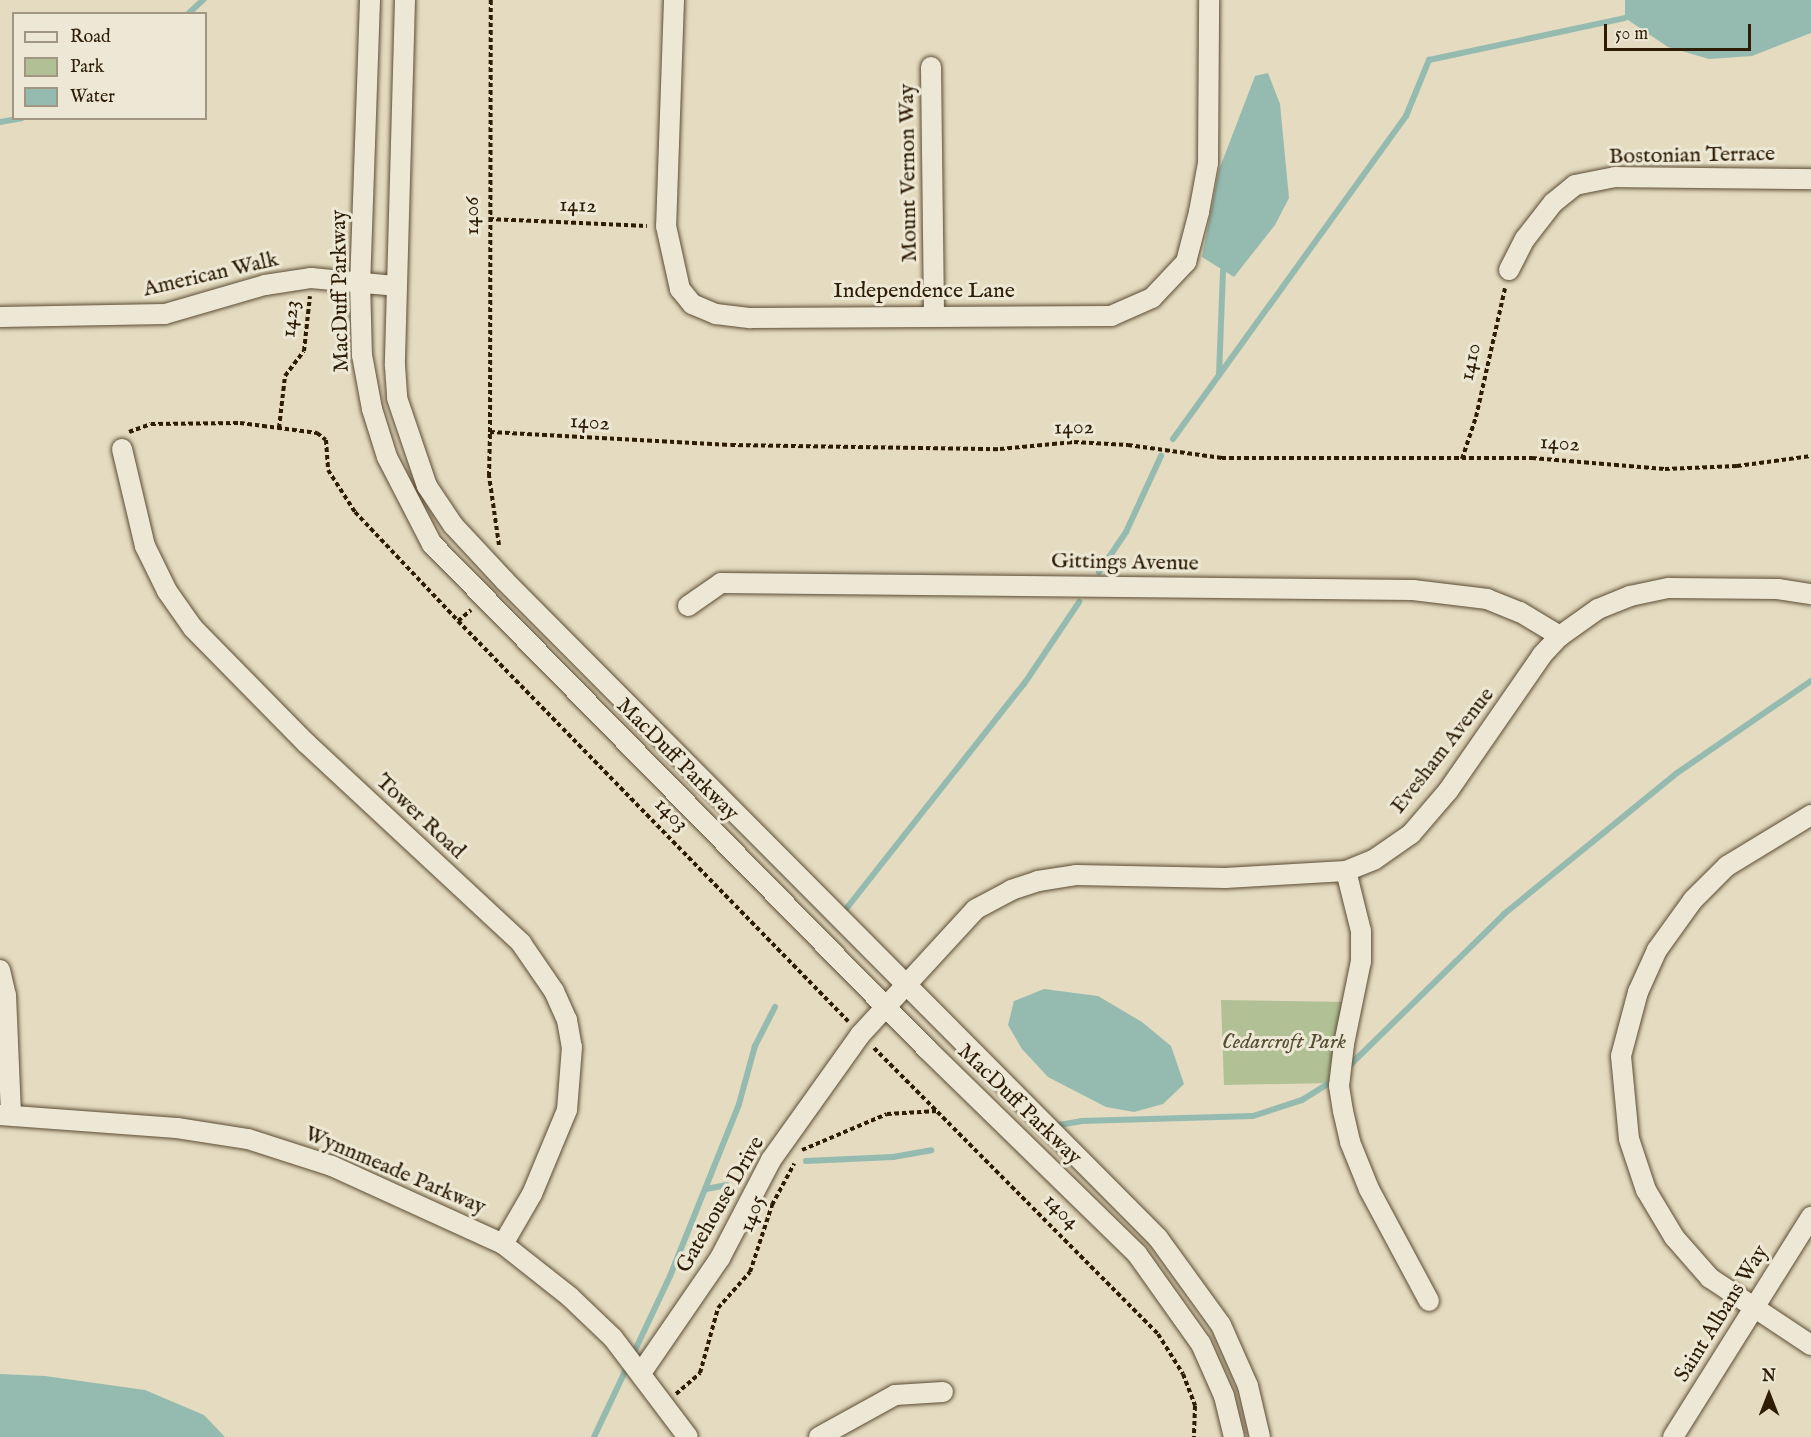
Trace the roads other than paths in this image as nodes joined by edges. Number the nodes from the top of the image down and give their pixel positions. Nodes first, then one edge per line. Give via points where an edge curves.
1 (370, 0) edge
2 (405, 0) edge
3 (674, 0) edge
4 (1209, 0) edge
5 (931, 67) dead end
6 (1811, 179) edge
7 (1509, 270) road end
8 (360, 281) junction
9 (395, 286) junction
10 (934, 314) junction
11 (0, 317) edge
12 (122, 449) road end
13 (1811, 594) edge
14 (688, 606) dead end
15 (1560, 636) junction
16 (1811, 815) edge
17 (1346, 871) junction
18 (0, 970) edge
19 (908, 988) junction
20 (889, 1007) junction
21 (6, 1115) edge
22 (1811, 1217) edge
23 (502, 1245) junction
24 (1429, 1301) dead end
25 (1753, 1309) junction
26 (1811, 1345) edge
27 (641, 1373) junction
28 (943, 1392) dead end
29 (688, 1437) edge
30 (819, 1437) edge
31 (1234, 1437) edge
32 (1260, 1437) edge
33 (1673, 1437) edge

1 - 8 street, MacDuff Parkway
2 - 9 street, MacDuff Parkway
3 - 10 street, Independence Lane via 666,226 680,289 692,304 716,314 751,318
4 - 10 street, Independence Lane via 1208,163 1186,262 1152,298 1111,316
5 - 10 street, Mount Vernon Way
6 - 7 street, Bostonian Terrace via 1615,177 1575,185 1553,203 1524,239
8 - 9 street, American Walk
8 - 11 street, American Walk via 311,278 265,285 165,314
8 - 20 street, MacDuff Parkway via 362,355 372,409 387,457 432,544 484,601
9 - 19 street, MacDuff Parkway via 397,398 427,486 453,525
12 - 23 street, Tower Road via 145,546 167,591 194,628 281,719 521,944 554,991 567,1020 572,1047 567,1110 532,1194
13 - 15 street, Evesham Avenue via 1778,589 1669,588 1630,596 1598,609
14 - 15 street, Gittings Avenue via 722,583 1413,590 1487,599 1520,612
15 - 17 street, Evesham Avenue via 1542,655 1448,791 1411,834 1374,859
16 - 25 street via 1727,866 1693,900 1658,950 1638,992 1621,1056 1629,1139 1646,1190 1674,1237 1710,1278
17 - 19 street, Evesham Avenue via 1225,878 1076,875 1038,881 976,909 947,938
17 - 24 street via 1361,931 1361,961 1339,1086 1358,1164
18 - 21 street via 6,995
19 - 20 street, Evesham Avenue
19 - 32 street, MacDuff Parkway via 1158,1238 1180,1265 1221,1325 1239,1360
20 - 27 street, Gatehouse Drive via 860,1035 771,1160 720,1258
20 - 31 street, MacDuff Parkway via 1159,1280 1215,1373
21 - 23 street, Wynnmeade Parkway via 177,1128 248,1139 333,1166
22 - 25 street, Saint Albans Way
23 - 27 street, Wynnmeade Parkway via 570,1297 613,1338
25 - 26 street
25 - 33 street, Saint Albans Way
27 - 29 street, Wynnmeade Parkway
28 - 30 street via 895,1395

